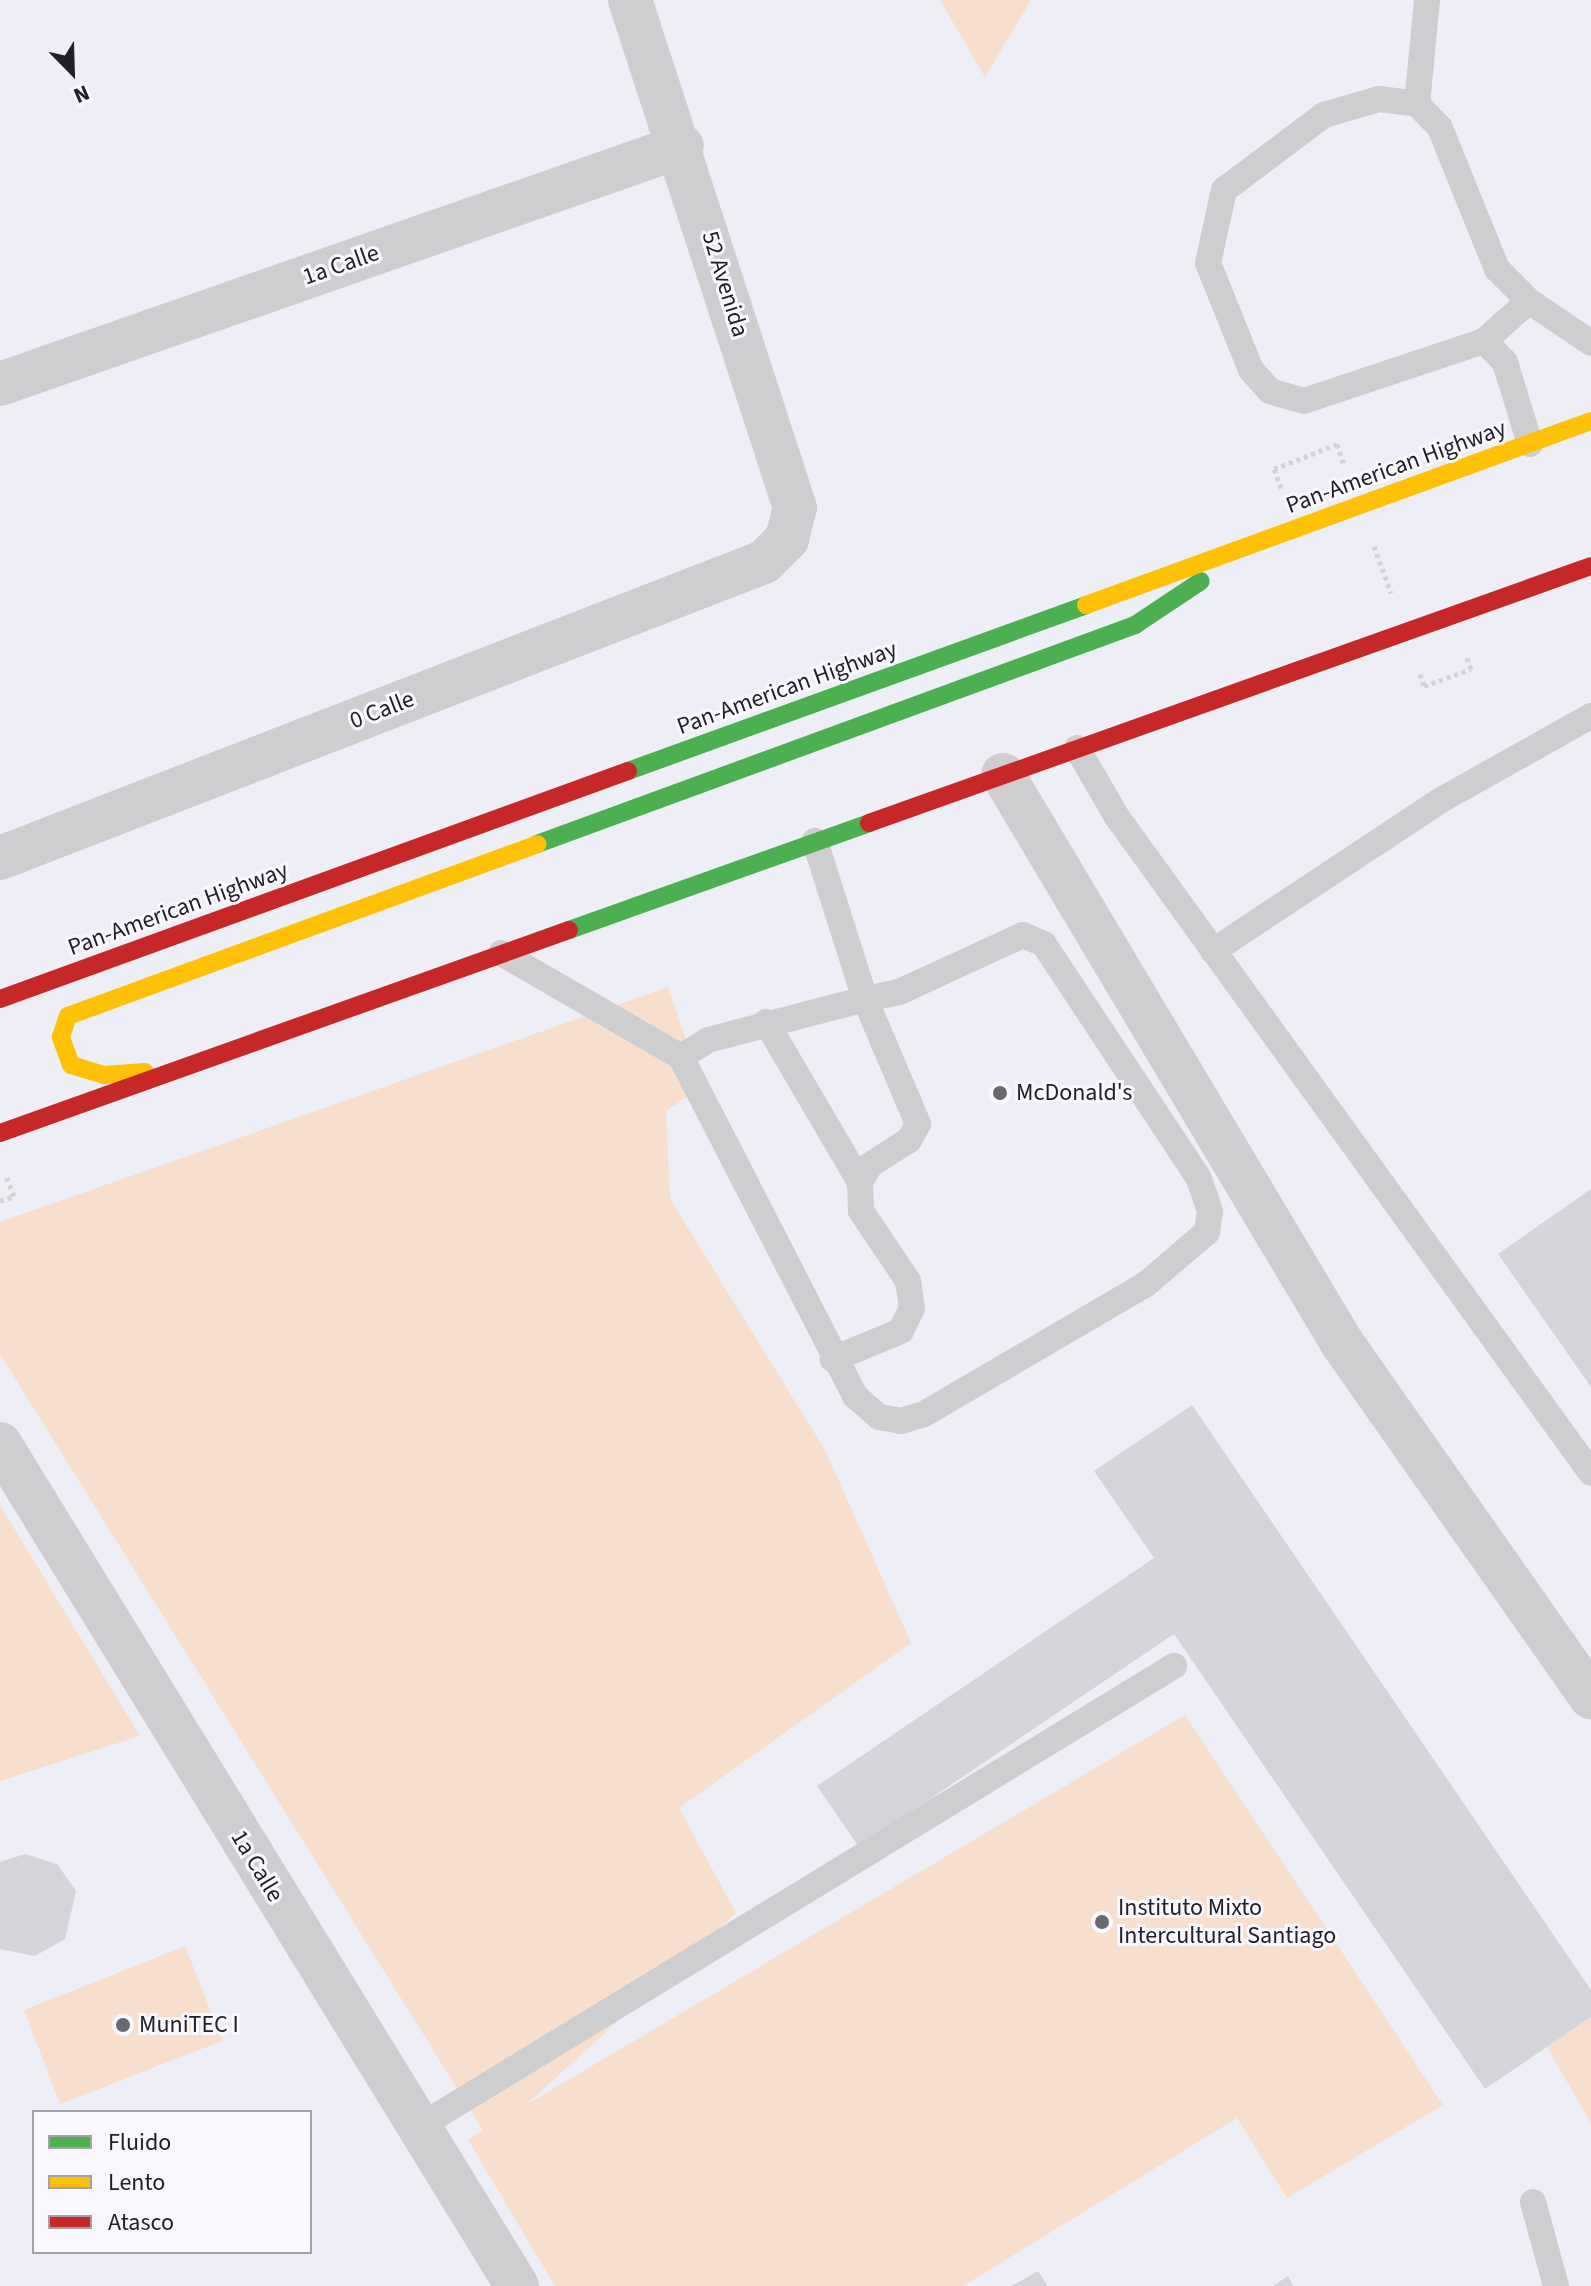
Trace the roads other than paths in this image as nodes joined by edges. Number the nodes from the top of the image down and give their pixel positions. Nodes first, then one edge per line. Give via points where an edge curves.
1 (630, 0) edge
2 (1427, 0) edge
3 (1417, 104) junction
4 (682, 146) junction
5 (1529, 301) junction
6 (1484, 341) junction
7 (1591, 343) edge
8 (0, 384) edge
9 (1591, 421) edge
10 (1530, 444) junction
11 (1259, 542) junction
12 (764, 562) joint
13 (1591, 566) edge
14 (1591, 716) edge
15 (1077, 748) junction
16 (1003, 775) junction
17 (815, 841) junction
18 (0, 858) edge
19 (1213, 951) junction
20 (501, 953) junction
21 (0, 999) edge
22 (865, 999) junction
23 (766, 1022) junction
24 (681, 1057) junction
25 (168, 1071) junction
26 (0, 1133) edge
27 (860, 1182) junction
28 (833, 1359) junction
29 (0, 1444) edge
30 (1591, 1473) edge
31 (1174, 1666) dead end
32 (1591, 1697) edge
33 (417, 2128) junction
34 (1533, 2202) dead end
35 (517, 2286) edge
36 (1556, 2286) edge

1 - 4 street, 52 Avenida
2 - 3 lane
3 - 5 lane via 1440,128 1497,269
3 - 6 lane via 1379,99 1324,115 1224,190 1208,263 1251,370 1270,391 1304,401
4 - 8 street, 1a Calle
4 - 12 street, 52 Avenida via 795,508 787,539
5 - 6 lane
5 - 7 lane
6 - 10 lane via 1505,362
9 - 10 highway, Pan-American Highway
10 - 11 highway, Pan-American Highway
11 - 21 highway, Pan-American Highway
11 - 25 highway via 1135,625 68,1016 61,1037 71,1065 104,1075
12 - 18 street, 0 Calle
13 - 15 highway
14 - 19 lane via 1443,799
15 - 16 highway
15 - 19 lane via 1117,817
16 - 17 highway
16 - 32 street via 1342,1343
17 - 20 highway
17 - 22 lane
19 - 30 lane
20 - 24 lane
20 - 25 highway
22 - 23 lane
22 - 27 lane via 918,1124
22 - 28 lane via 899,992 1023,935 1044,944 1198,1177 1210,1211 1207,1232 1145,1285 924,1414 901,1421 879,1417
23 - 24 lane via 708,1040
23 - 27 lane
24 - 28 lane
25 - 26 highway
27 - 28 lane via 861,1211 908,1281 912,1308 901,1331
29 - 33 street, 1a Calle
31 - 33 lane
33 - 35 street, 1a Calle
34 - 36 lane

